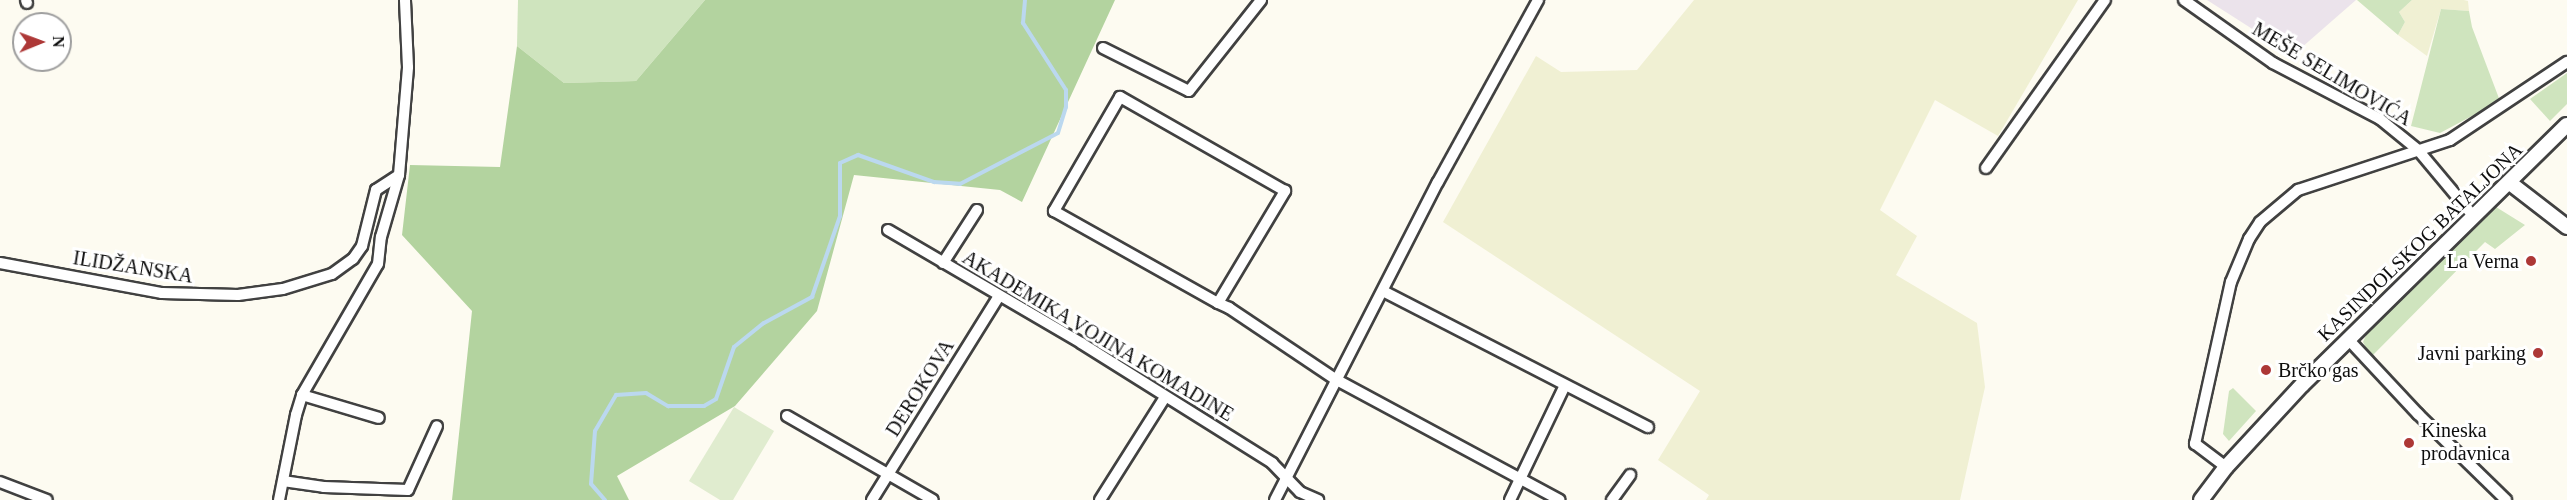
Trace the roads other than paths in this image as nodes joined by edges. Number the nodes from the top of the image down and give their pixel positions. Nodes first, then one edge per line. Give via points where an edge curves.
1 (405, 0) edge
2 (1261, 0) edge
3 (1538, 0) edge
4 (2105, 0) edge
5 (2184, 0) edge
6 (1103, 48) dead end
7 (2567, 63) edge
8 (2567, 125) edge
9 (2418, 150) junction
10 (1986, 168) dead end
11 (399, 175) junction
12 (2510, 183) junction
13 (977, 210) dead end
14 (2474, 217) junction
15 (2567, 227) edge
16 (888, 230) dead end
17 (0, 263) edge
18 (943, 263) junction
19 (1383, 291) junction
20 (999, 296) junction
21 (1218, 303) junction
22 (2348, 339) junction
23 (1335, 380) junction
24 (1565, 385) junction
25 (303, 395) junction
26 (1164, 397) junction
27 (787, 416) dead end
28 (378, 418) dead end
29 (437, 426) dead end
30 (1648, 427) dead end
31 (2226, 467) junction
32 (888, 473) junction
33 (1630, 474) dead end
34 (1287, 476) junction
35 (1521, 477) junction
36 (283, 481) junction
37 (0, 482) edge
38 (47, 500) edge
39 (279, 500) edge
40 (872, 500) edge
41 (933, 500) edge
42 (1100, 500) edge
43 (1275, 500) edge
44 (1318, 500) edge
45 (1510, 500) edge
46 (1560, 500) edge
47 (1612, 500) edge
48 (2201, 500) edge
49 (2506, 500) edge

1 - 11 street via 408,67
2 - 6 street via 1189,91
3 - 19 street
4 - 10 street
5 - 9 street, MEŠE SELIMOVIĆA via 2272,63 2380,119
7 - 9 street via 2450,140
8 - 12 street, KASINDOLSKOG BATALJONA
9 - 14 street, MEŠE SELIMOVIĆA
9 - 31 street via 2298,190 2253,233 2231,282 2195,444
11 - 17 street, ILIDŽANSKA via 376,190 362,246 353,259 320,279 261,293 162,293
11 - 25 street via 381,237 378,264
12 - 14 street, KASINDOLSKOG BATALJONA
12 - 15 street
13 - 18 street
14 - 22 street, KASINDOLSKOG BATALJONA
16 - 18 street, AKADEMIKA VOJINA KOMADINE
18 - 20 street, AKADEMIKA VOJINA KOMADINE
19 - 23 street
19 - 24 street
20 - 26 street, AKADEMIKA VOJINA KOMADINE via 1082,343
20 - 32 street, DEROKOVA
21 - 21 street via 1054,211 1120,97 1285,191
21 - 23 street
22 - 31 street, KASINDOLSKOG BATALJONA
22 - 49 street
23 - 34 street
23 - 35 street
24 - 30 street
24 - 35 street
25 - 28 street
25 - 36 street
26 - 34 street, AKADEMIKA VOJINA KOMADINE
26 - 42 street
27 - 32 street
29 - 36 street via 408,490 324,487
31 - 48 street, KASINDOLSKOG BATALJONA
32 - 40 street, DEROKOVA
32 - 41 street
33 - 47 street
34 - 43 street
34 - 44 street, AKADEMIKA VOJINA KOMADINE via 1300,492
35 - 45 street
35 - 46 street
36 - 39 street
37 - 38 street

